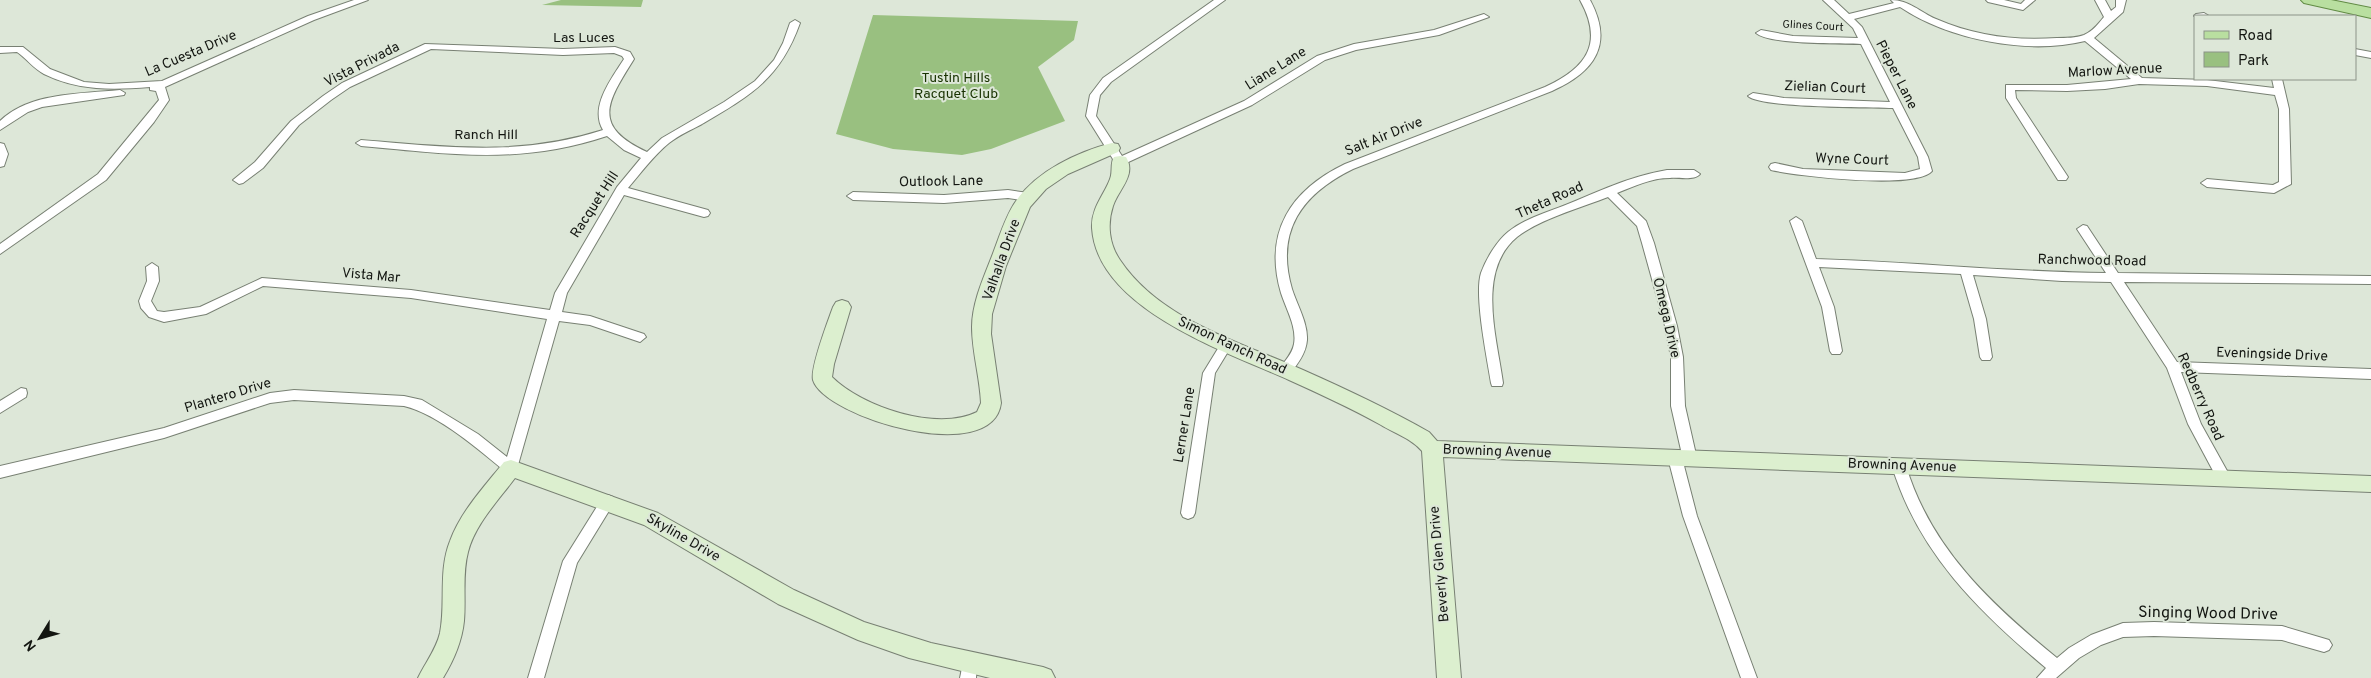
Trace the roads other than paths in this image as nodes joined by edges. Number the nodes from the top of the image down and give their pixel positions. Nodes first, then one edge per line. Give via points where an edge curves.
1 (363, 0) edge
2 (1220, 0) edge
3 (1585, 0) edge
4 (1828, 0) edge
5 (1991, 0) edge
6 (2100, 0) edge
7 (2121, 0) edge
8 (2309, 0) edge
9 (2352, 0) edge
10 (1899, 2) edge
11 (2027, 3) edge
12 (2371, 4) edge
13 (2371, 13) edge
14 (1484, 17) dead end
15 (1848, 17) junction
16 (2109, 17) junction
17 (795, 23) dead end
18 (1761, 33) dead end
19 (2087, 37) junction
20 (1864, 41) junction
21 (468, 47) joint
22 (0, 50) edge
23 (2356, 52) edge
24 (2371, 56) edge
25 (2277, 80) edge
26 (2139, 81) junction
27 (160, 86) junction
28 (2281, 92) junction
29 (1753, 96) dead end
30 (1896, 105) junction
31 (0, 127) edge
32 (609, 132) junction
33 (361, 143) dead end
34 (0, 146) edge
35 (1116, 154) junction
36 (648, 157) junction
37 (0, 163) edge
38 (1775, 167) dead end
39 (1926, 171) joint
40 (1694, 174) dead end
41 (2062, 177) dead end
42 (239, 180) dead end
43 (2207, 183) dead end
44 (621, 190) junction
45 (1609, 191) junction
46 (853, 196) dead end
47 (1028, 196) junction
48 (704, 213) dead end
49 (1796, 221) dead end
50 (2083, 229) dead end
51 (0, 250) edge
52 (1813, 263) junction
53 (152, 267) dead end
54 (1966, 270) junction
55 (2112, 276) junction
56 (2371, 280) edge
57 (842, 306) dead end
58 (552, 316) junction
59 (640, 337) dead end
60 (1226, 345) junction
61 (1836, 351) dead end
62 (1986, 357) dead end
63 (2173, 367) junction
64 (1285, 370) junction
65 (2371, 374) edge
66 (1497, 383) dead end
67 (21, 393) dead end
68 (0, 408) edge
69 (1432, 449) junction
70 (1682, 458) junction
71 (1898, 466) junction
72 (511, 468) junction
73 (0, 472) edge
74 (2224, 478) junction
75 (2371, 484) edge
76 (608, 501) junction
77 (1188, 513) dead end
78 (2324, 645) dead end
79 (2056, 667) junction
80 (969, 671) edge
81 (430, 678) edge
82 (536, 678) edge
83 (1043, 678) edge
84 (1449, 678) edge
85 (1749, 678) edge
86 (2045, 678) edge

1 - 27 street, La Cuesta Drive via 311,18
2 - 35 street via 1101,86 1095,95 1091,116
3 - 64 street, Salt Air Drive via 1591,9 1597,36 1590,59 1572,77 1354,165 1323,181 1298,205 1283,231 1280,245 1283,281 1301,334 1300,346
4 - 15 street, Pieper Lane
5 - 11 street
6 - 16 street
7 - 16 street via 2118,14
8 - 13 main road
9 - 12 main road
10 - 15 street
10 - 19 street via 1948,27 2004,41 2036,44
14 - 35 street, Liane Lane via 1436,32 1354,47 1329,55 1295,72 1248,104
15 - 20 street, Pieper Lane
16 - 19 street
17 - 36 street, Racquet Hill via 778,61 759,83 666,140
18 - 20 street, Glines Court via 1793,39
19 - 26 street
20 - 30 street, Pieper Lane
21 - 32 street, Las Luces via 563,52 615,50 626,54 629,59 611,86 605,102 603,118
21 - 42 street, Vista Privada via 429,46 346,85 295,122 259,165
22 - 27 street via 18,49 46,71 83,86 154,82
23 - 24 street
25 - 28 street
26 - 28 street, Marlow Avenue
26 - 41 street, Marlow Avenue via 2086,87 2010,87 2011,98
27 - 31 street, La Cuesta Drive via 42,103 18,111
27 - 51 street via 164,96 162,104 102,177
28 - 43 street via 2285,184 2274,188
29 - 30 street, Zielian Court via 1784,101
30 - 39 street, Pieper Lane via 1924,157
32 - 33 street, Ranch Hill via 561,146 519,150 434,149
32 - 36 street via 617,142
34 - 37 street via 4,154
35 - 47 street, Valhalla Drive via 1081,161 1046,181
35 - 60 street, Simon Ranch Road via 1120,176 1104,206 1101,219 1101,233 1110,259 1130,283 1168,315
36 - 44 street, Racquet Hill
38 - 39 street, Wyne Court via 1803,173 1904,177
40 - 45 street, Theta Road via 1646,177
44 - 48 street
44 - 58 street, Racquet Hill via 571,272
45 - 66 street, Theta Road via 1532,223 1512,236 1498,252 1487,274 1485,294
45 - 70 street, Omega Drive via 1642,224 1671,326 1677,357
46 - 47 street, Outlook Lane via 944,199 1008,194
47 - 57 street, Valhalla Drive via 993,282 981,324 990,399 990,409 981,420 954,426 892,419 832,390 822,380
49 - 52 street
50 - 55 street, Redberry Road
52 - 54 street, Ranchwood Road
52 - 61 street via 1828,307
53 - 58 street, Vista Mar via 153,281 145,301 153,314 164,316 202,311 262,282 411,294
54 - 55 street, Ranchwood Road via 2053,277
54 - 62 street via 1980,319
55 - 56 street, Ranchwood Road
55 - 63 street, Redberry Road
58 - 59 street, Vista Mar via 590,321
58 - 72 street, Racquet Hill
60 - 64 street, Simon Ranch Road
60 - 77 street, Lerner Lane via 1210,373
63 - 65 street, Eveningside Drive
63 - 74 street, Redberry Road via 2179,390 2203,444
64 - 69 street, Simon Ranch Road via 1354,400 1404,430 1424,438
67 - 68 street
69 - 70 street, Browning Avenue
69 - 84 street, Beverly Glen Drive
70 - 71 street, Browning Avenue
70 - 85 street, Omega Drive via 1690,516
71 - 74 street, Browning Avenue
71 - 79 street via 1912,504 1953,569 2000,620
72 - 73 street, Plantero Drive via 473,438 422,405 404,401 294,395 270,398 172,430
72 - 76 street, Skyline Drive
72 - 81 street via 467,528 457,550 449,643
74 - 75 street, Browning Avenue
76 - 80 street, Skyline Drive via 672,528 787,597 866,634
76 - 82 street via 570,561
78 - 79 street, Singing Wood Drive via 2282,633 2123,630 2096,640
79 - 86 street, Singing Wood Drive
80 - 83 street, Skyline Drive

